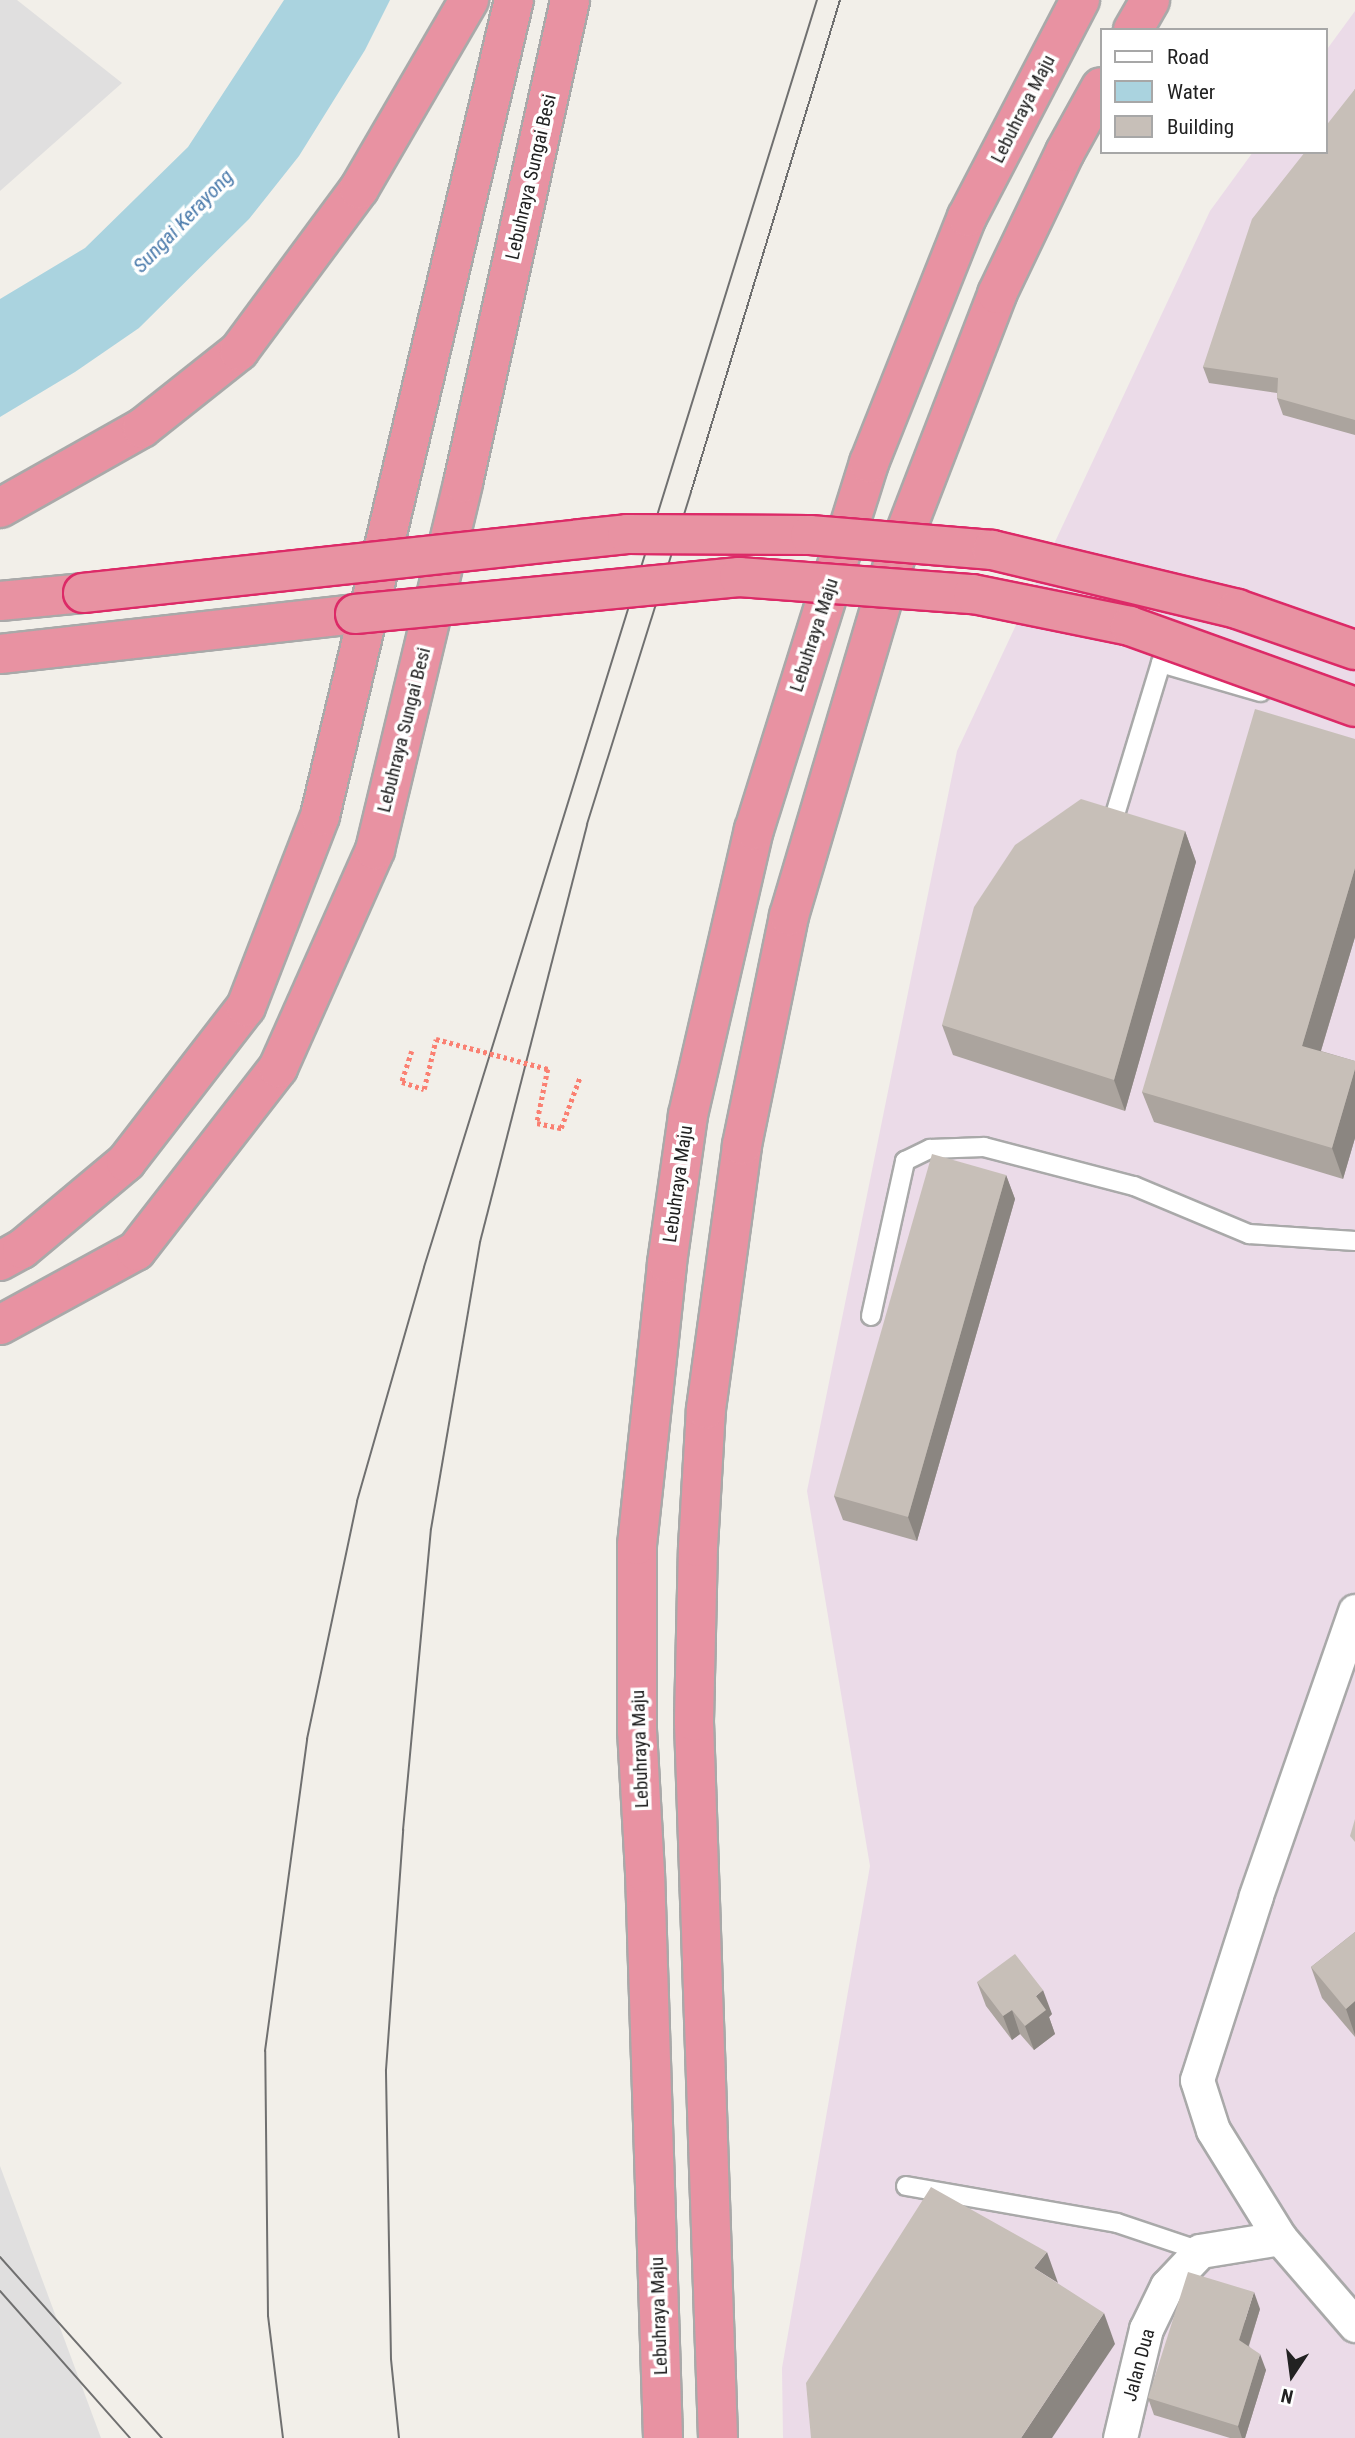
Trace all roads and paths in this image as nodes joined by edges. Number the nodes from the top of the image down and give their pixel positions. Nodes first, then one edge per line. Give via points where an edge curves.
1 (470, 0) edge
2 (514, 0) edge
3 (570, 0) edge
4 (1080, 0) edge
5 (1150, 0) edge
6 (1134, 28) edge
7 (1100, 89) edge
8 (0, 508) edge
9 (0, 601) edge
10 (1355, 650) edge
11 (0, 654) edge
12 (1355, 707) edge
13 (1355, 719) edge
14 (1110, 833) edge
15 (412, 1051) dead end
16 (580, 1077) dead end
17 (1355, 1241) edge
18 (0, 1261) edge
19 (871, 1316) dead end
20 (0, 1325) edge
21 (1355, 1611) edge
22 (906, 2186) dead end
23 (1280, 2238) junction
24 (1200, 2251) junction
25 (1355, 2325) edge
26 (663, 2438) edge
27 (718, 2438) edge
28 (1120, 2438) edge

1 - 8 highway via 359,189 239,351 142,428
2 - 18 highway via 320,816 246,1007 126,1162 22,1249
3 - 20 highway, Lebuhraya Sungai Besi via 463,483 375,850 278,1068 136,1251
4 - 26 highway, Lebuhraya Maju via 967,217 869,463 754,830 688,1115 637,1545 637,1731
5 - 6 highway
7 - 27 highway via 997,294 895,559 789,916 742,1145 706,1409 694,1721
9 - 10 highway, bridge via 627,534 810,535 992,550 1237,609
11 - 12 highway, bridge via 738,577 973,594 1130,626
13 - 14 lane via 1161,663
15 - 16 path, bridge via 402,1082 424,1089 436,1039 548,1069 537,1123 561,1128
17 - 19 lane via 1249,1234 1134,1186 984,1147 930,1149 905,1161
21 - 23 street via 1197,2080 1213,2130
22 - 24 lane via 1117,2223
23 - 24 street
23 - 25 street
24 - 28 street, Jalan Dua via 1167,2286 1146,2329

